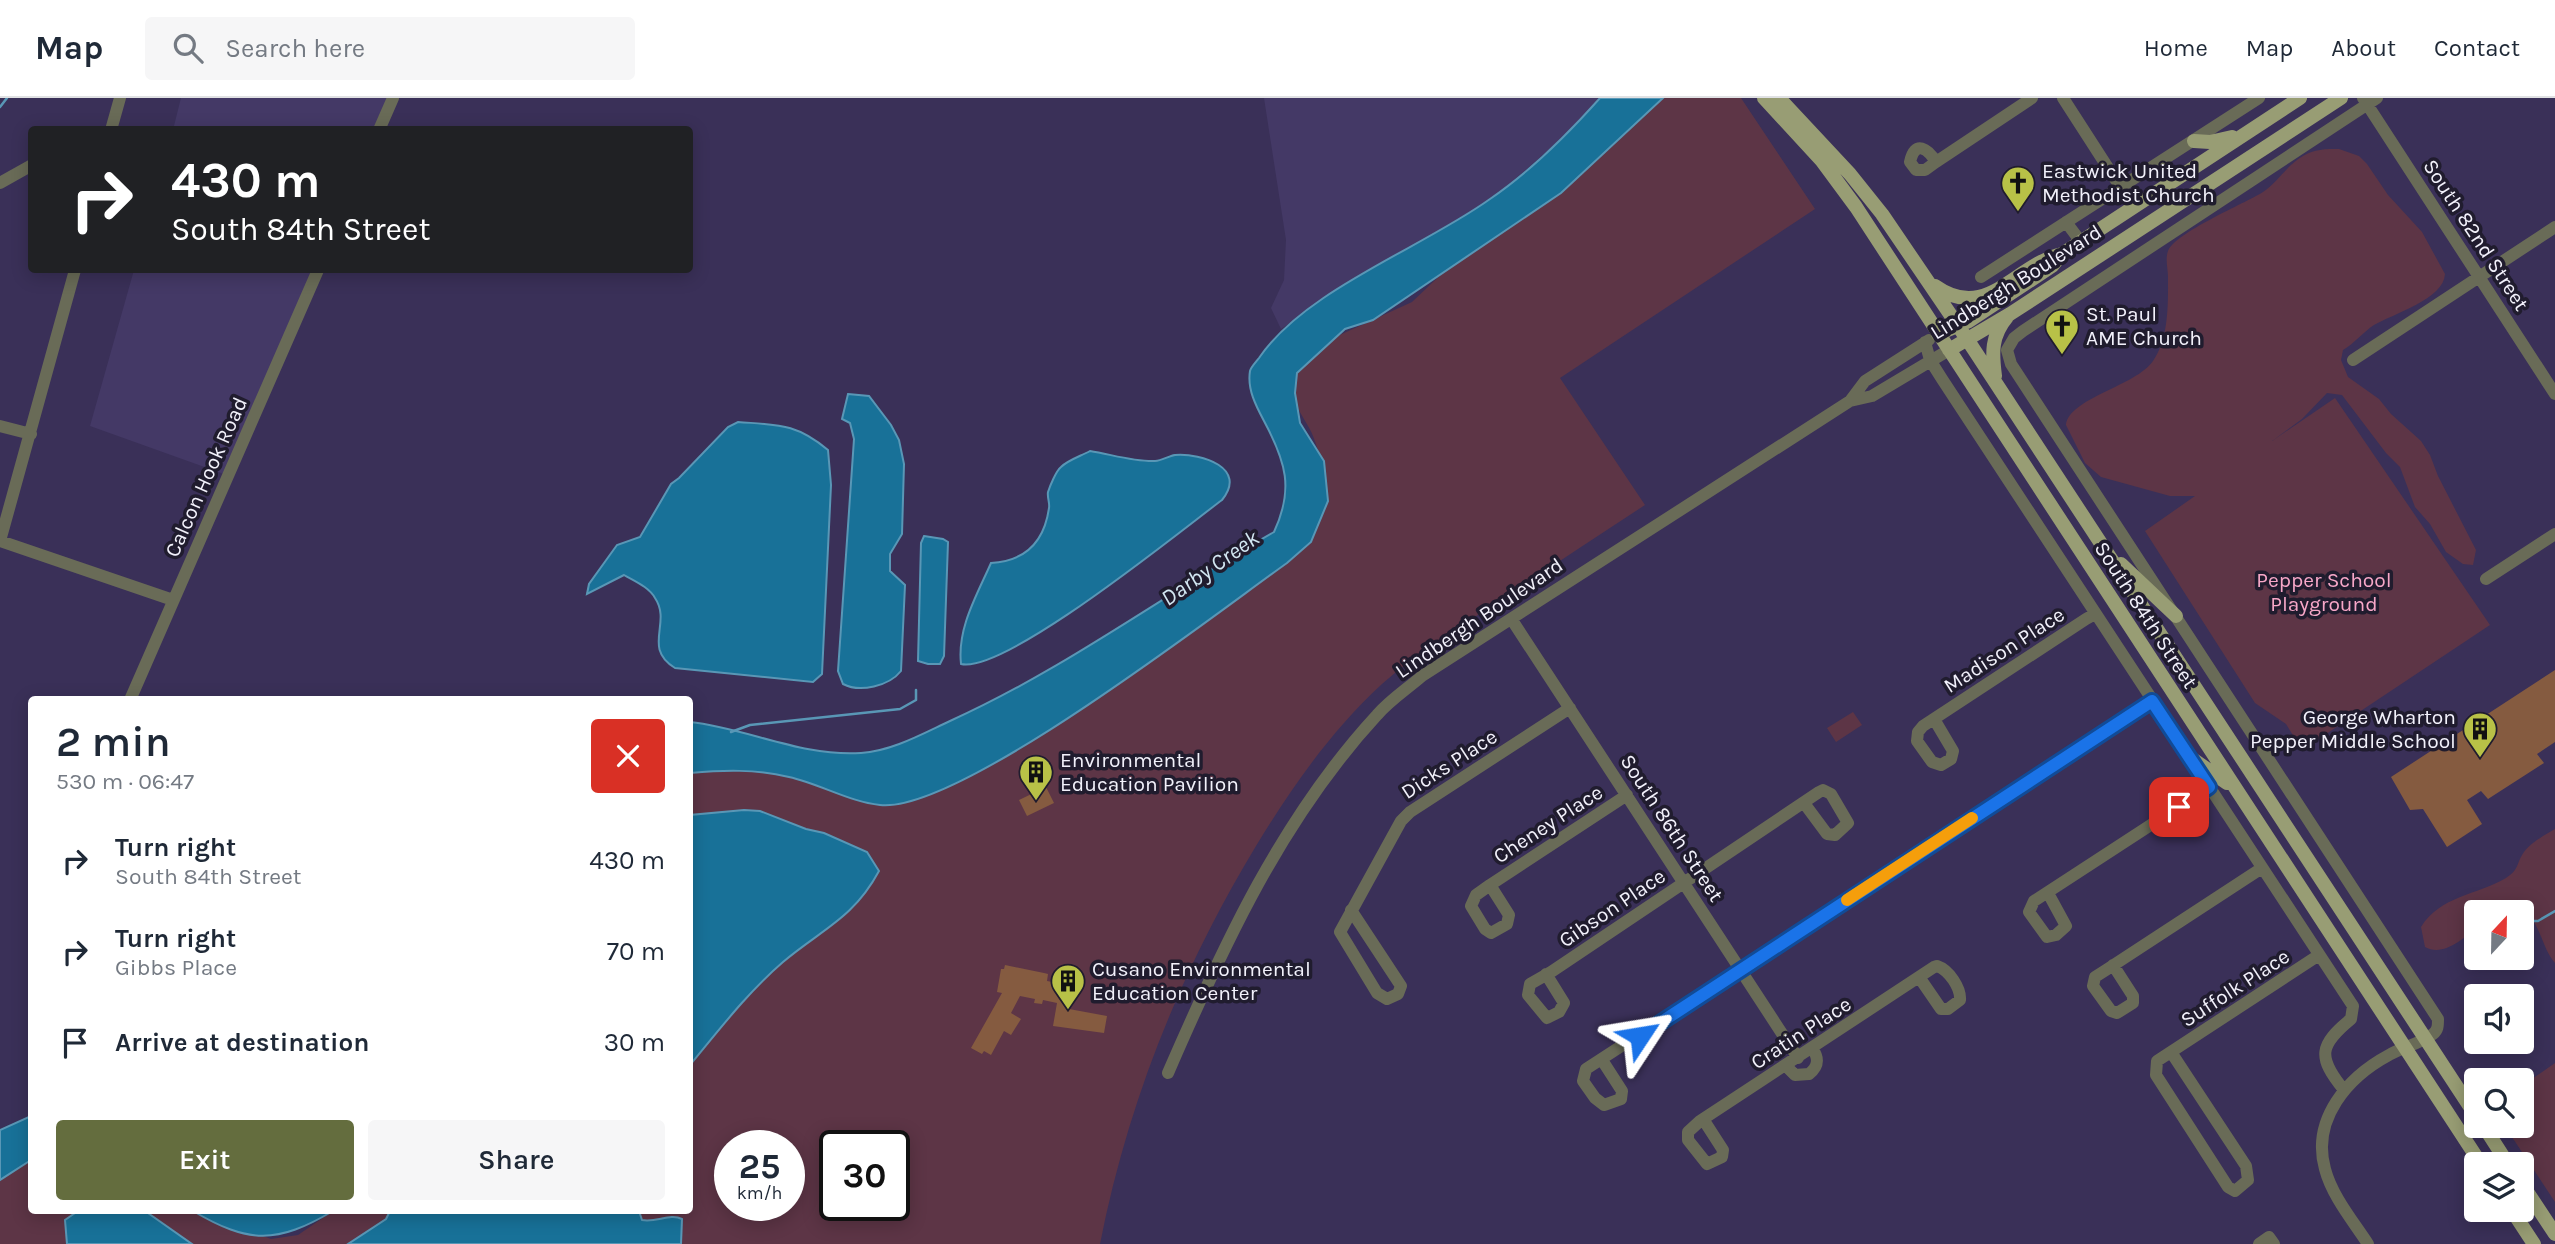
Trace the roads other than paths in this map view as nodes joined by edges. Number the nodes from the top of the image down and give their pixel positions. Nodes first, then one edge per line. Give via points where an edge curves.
1 (120, 98) edge
2 (393, 98) edge
3 (1764, 98) edge
4 (1779, 98) edge
5 (2032, 98) edge
6 (2063, 98) edge
7 (2259, 98) edge
8 (2300, 98) edge
9 (2342, 98) edge
10 (2369, 100) edge
11 (112, 126) edge
12 (381, 126) edge
13 (2250, 131) junction
14 (2194, 141) junction
15 (2245, 161) junction
16 (1936, 162) dead end
17 (28, 167) edge
18 (2257, 177) junction
19 (0, 183) edge
20 (2121, 188) junction
21 (2066, 222) junction
22 (2555, 227) edge
23 (2081, 242) junction
24 (2062, 254) junction
25 (74, 273) edge
26 (317, 273) edge
27 (2480, 276) junction
28 (1981, 277) dead end
29 (1926, 278) junction
30 (2010, 314) junction
31 (1958, 326) junction
32 (1938, 334) junction
33 (1968, 339) junction
34 (1925, 342) junction
35 (2009, 344) joint
36 (1949, 350) junction
37 (1930, 360) junction
38 (2353, 360) dead end
39 (1997, 384) junction
40 (2555, 394) edge
41 (1850, 401) junction
42 (0, 426) edge
43 (31, 434) junction
44 (2555, 534) edge
45 (0, 541) edge
46 (2104, 547) junction
47 (2486, 579) dead end
48 (173, 600) junction
49 (2095, 614) junction
50 (2176, 616) junction
51 (1511, 620) junction
52 (132, 696) edge
53 (2152, 701) junction
54 (1570, 708) junction
55 (1934, 719) dead end
56 (2191, 758) junction
57 (2209, 787) junction
58 (2233, 788) junction
59 (1627, 795) junction
60 (1804, 803) dead end
61 (2262, 869) junction
62 (1684, 882) junction
63 (1490, 885) dead end
64 (2048, 893) dead end
65 (1351, 910) junction
66 (2319, 955) junction
67 (2113, 965) dead end
68 (1741, 969) junction
69 (1546, 974) dead end
70 (1919, 977) dead end
71 (2426, 1038) junction
72 (1812, 1048) junction
73 (2405, 1049) junction
74 (2171, 1052) junction
75 (1798, 1058) junction
76 (1602, 1060) dead end
77 (1786, 1066) junction
78 (1168, 1073) dead end
79 (2344, 1090) junction
80 (2464, 1097) edge
81 (1703, 1119) dead end
82 (2473, 1152) edge
83 (2534, 1202) edge
84 (2520, 1222) edge
85 (2555, 1234) edge
86 (2368, 1244) edge
87 (2534, 1244) edge

1 - 11 street
2 - 12 street
3 - 32 main road, South 84th Street via 1840,185
4 - 29 main road, South 84th Street via 1850,174
5 - 16 street
6 - 20 street
7 - 14 street, Lindbergh Boulevard
8 - 13 main road, Lindbergh Boulevard
9 - 15 main road, Lindbergh Boulevard
10 - 18 street, Lindbergh Boulevard
10 - 27 street, South 82nd Street
13 - 14 main road via 2222,141
13 - 23 main road, Lindbergh Boulevard
14 - 20 street, Lindbergh Boulevard
15 - 18 street
15 - 30 main road, Lindbergh Boulevard
17 - 19 street
18 - 35 street, Lindbergh Boulevard
20 - 21 street, Lindbergh Boulevard
21 - 23 street, Lindbergh Boulevard
21 - 28 street, Lindbergh Boulevard
22 - 27 street
23 - 24 main road, Lindbergh Boulevard
24 - 29 main road via 2046,257 1989,295 1972,299 1948,294
24 - 31 main road, Lindbergh Boulevard via 2052,266
25 - 43 street
26 - 48 street, Calcon Hook Road
27 - 38 street
27 - 40 street, South 82nd Street
29 - 31 main road, South 84th Street
30 - 33 main road, Lindbergh Boulevard
30 - 39 main road via 1992,348
31 - 32 main road, Lindbergh Boulevard
31 - 33 main road, South 84th Street
32 - 34 street, Lindbergh Boulevard
32 - 36 main road, South 84th Street
33 - 36 main road, Lindbergh Boulevard
33 - 39 main road, South 84th Street
34 - 37 street, South 84th Street
34 - 41 street, Lindbergh Boulevard via 1865,381
35 - 50 street, South 84th Street via 2011,364
36 - 37 street, Lindbergh Boulevard
36 - 58 main road, South 84th Street
37 - 41 street, Lindbergh Boulevard via 1872,396
37 - 49 street, South 84th Street
39 - 46 main road, South 84th Street
41 - 51 street, Lindbergh Boulevard
42 - 43 street
43 - 45 street
44 - 47 street
45 - 48 street
46 - 50 main road
46 - 71 main road, South 84th Street
48 - 52 street, Calcon Hook Road
49 - 53 street, South 84th Street
49 - 55 street, Madison Place
50 - 71 street, South 84th Street via 2435,1013 2437,1029
51 - 54 street, South 86th Street
51 - 78 street, Lindbergh Boulevard via 1422,676 1379,713 1335,764 1263,874 1217,959
53 - 56 street, South 84th Street
53 - 68 street
54 - 59 street, South 86th Street
54 - 65 street, Dicks Place via 1405,816
56 - 57 street, South 84th Street
56 - 58 main road
57 - 61 street, South 84th Street
57 - 64 street
58 - 73 main road, South 84th Street
59 - 62 street, South 86th Street
59 - 63 street, Cheney Place
60 - 62 street, Gibson Place
61 - 66 street, South 84th Street
61 - 67 street
62 - 68 street, South 86th Street
62 - 69 street, Gibson Place
65 - 65 street, Dicks Place via 1341,936 1377,993 1387,999 1398,994 1401,986
66 - 74 street, Suffolk Place
66 - 79 street, South 84th Street via 2353,1006 2351,1019 2325,1047 2330,1074
68 - 75 street, South 86th Street
68 - 76 street
70 - 72 street, Cratin Place
71 - 73 street
71 - 80 main road, South 84th Street
72 - 75 street, Cratin Place
72 - 77 street via 1817,1060 1809,1074 1795,1075
73 - 79 street via 2390,1053
73 - 82 main road, South 84th Street
74 - 74 street, Suffolk Place via 2157,1061 2156,1075 2228,1187 2235,1191 2248,1180 2246,1166
75 - 77 street, Cratin Place
77 - 81 street, Cratin Place
79 - 86 street via 2324,1132 2323,1158 2330,1181
83 - 85 main road
84 - 87 main road

